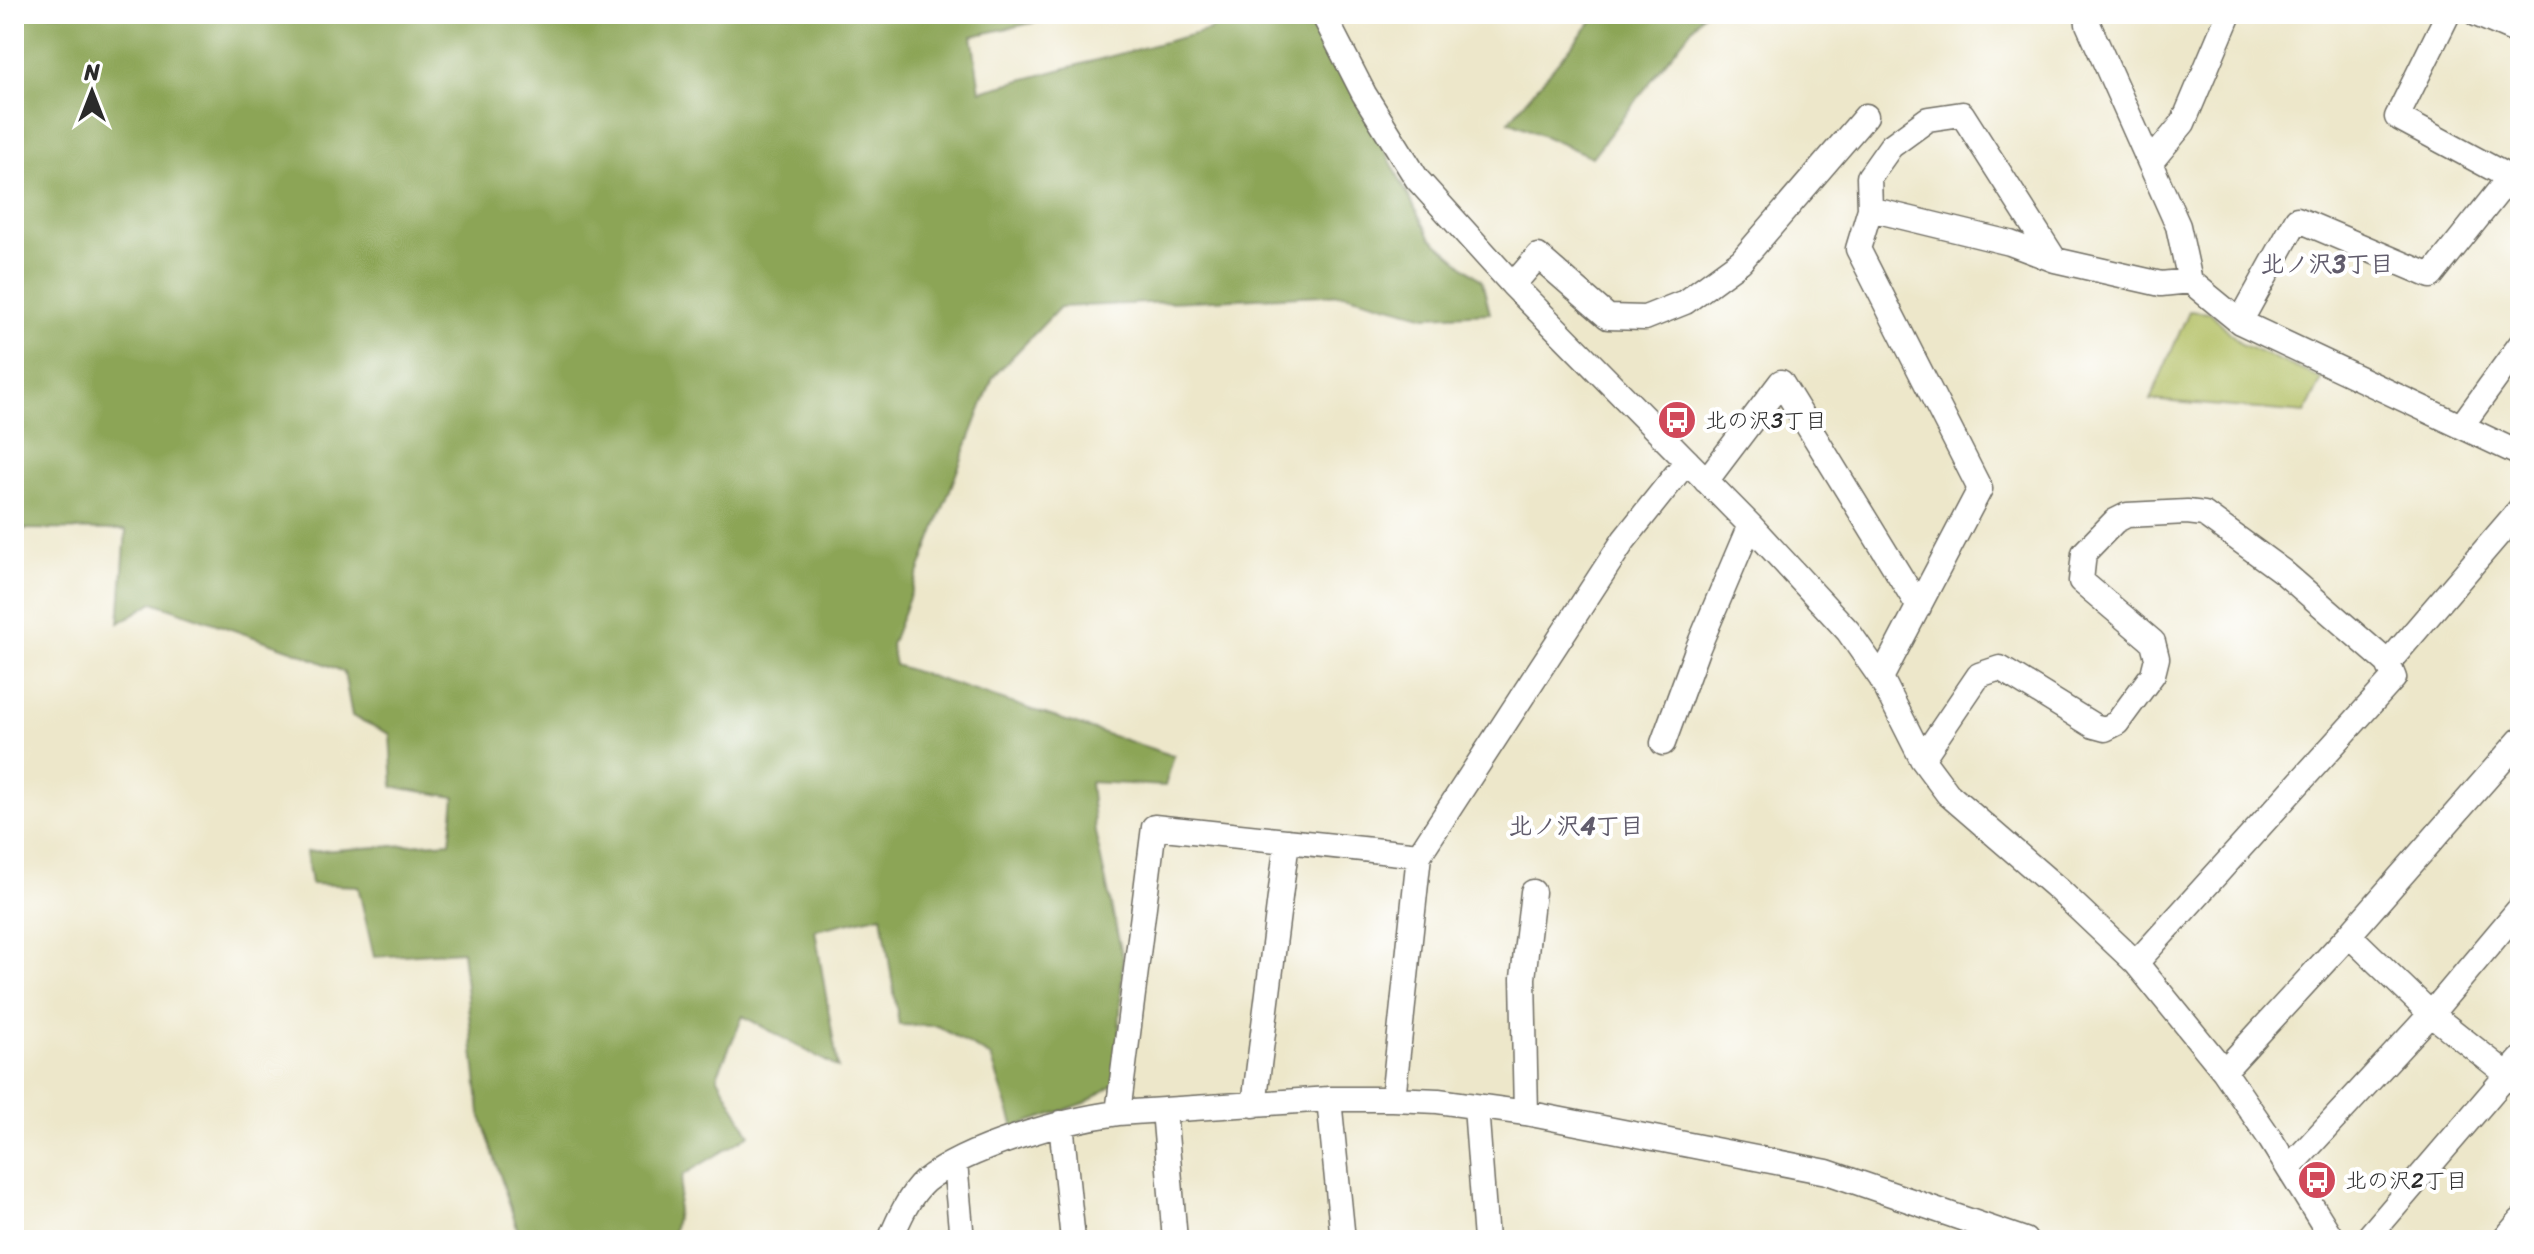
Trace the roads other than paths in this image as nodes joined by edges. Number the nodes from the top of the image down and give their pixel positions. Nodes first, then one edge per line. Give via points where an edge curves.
1 (1323, 14) edge
2 (2087, 14) edge
3 (2229, 14) edge
4 (2448, 14) edge
5 (2476, 14) edge
6 (2520, 33) edge
7 (1866, 116) dead end
8 (2150, 163) junction
9 (2515, 180) edge
10 (1870, 209) junction
11 (2055, 260) junction
12 (2190, 281) junction
13 (1513, 285) junction
14 (2240, 322) junction
15 (2520, 345) edge
16 (2462, 425) junction
17 (2520, 454) edge
18 (1687, 461) junction
19 (1706, 481) junction
20 (2520, 509) edge
21 (1750, 525) junction
22 (1919, 607) junction
23 (2388, 663) junction
24 (1881, 678) junction
25 (2520, 740) edge
26 (1663, 743) dead end
27 (1922, 759) junction
28 (1287, 841) junction
29 (1419, 855) junction
30 (1533, 892) dead end
31 (2520, 908) edge
32 (2349, 935) junction
33 (2136, 963) junction
34 (2431, 1014) junction
35 (2224, 1071) junction
36 (2516, 1073) edge
37 (1329, 1099) junction
38 (1393, 1099) junction
39 (1254, 1105) junction
40 (1476, 1107) junction
41 (1164, 1110) junction
42 (1118, 1113) junction
43 (1526, 1113) junction
44 (1061, 1123) junction
45 (955, 1163) junction
46 (2289, 1168) junction
47 (2520, 1221) edge
48 (890, 1240) edge
49 (962, 1240) edge
50 (1073, 1240) edge
51 (1175, 1240) edge
52 (1343, 1240) edge
53 (1486, 1240) edge
54 (2025, 1240) edge
55 (2333, 1240) edge
56 (2366, 1240) edge
57 (2504, 1240) edge

1 - 13 street via 1417,179
2 - 8 street
3 - 8 street via 2183,123
4 - 9 street via 2397,117
5 - 6 street
7 - 13 street via 1741,261 1685,302 1645,318 1608,317 1538,256
8 - 12 street via 2178,226
9 - 14 street via 2431,276 2297,219
10 - 11 street via 2010,243
10 - 11 street via 1869,177 1891,146 1928,119 1962,114
10 - 22 street via 1858,249 1980,489
11 - 12 street via 2161,284
12 - 14 street
13 - 18 street
14 - 16 street
15 - 16 street
16 - 17 street
18 - 19 street
18 - 29 street via 1624,540
19 - 21 street
19 - 22 street via 1781,382
20 - 23 street
21 - 24 street via 1848,631
21 - 26 street
22 - 24 street
23 - 27 street via 2282,571 2204,514 2127,515 2084,553 2081,570 2081,581 2153,642 2157,658 2153,674 2117,723 2105,729 2094,726 2000,668 1988,670 1979,675
23 - 33 street via 2394,678
24 - 27 street
25 - 32 street
27 - 33 street via 1948,794
28 - 29 street
28 - 39 street
28 - 42 street via 1154,827
29 - 38 street
30 - 43 street via 1523,978
31 - 34 street
32 - 34 street
32 - 35 street
33 - 35 street
34 - 36 street
34 - 46 street
35 - 46 street
36 - 56 street
37 - 38 street
37 - 39 street
37 - 52 street
38 - 40 street
39 - 41 street
40 - 43 street
40 - 53 street
41 - 42 street
41 - 51 street
42 - 44 street
43 - 54 street via 1827,1172
44 - 45 street
44 - 50 street
45 - 48 street via 923,1182
45 - 49 street
46 - 55 street
47 - 57 street

